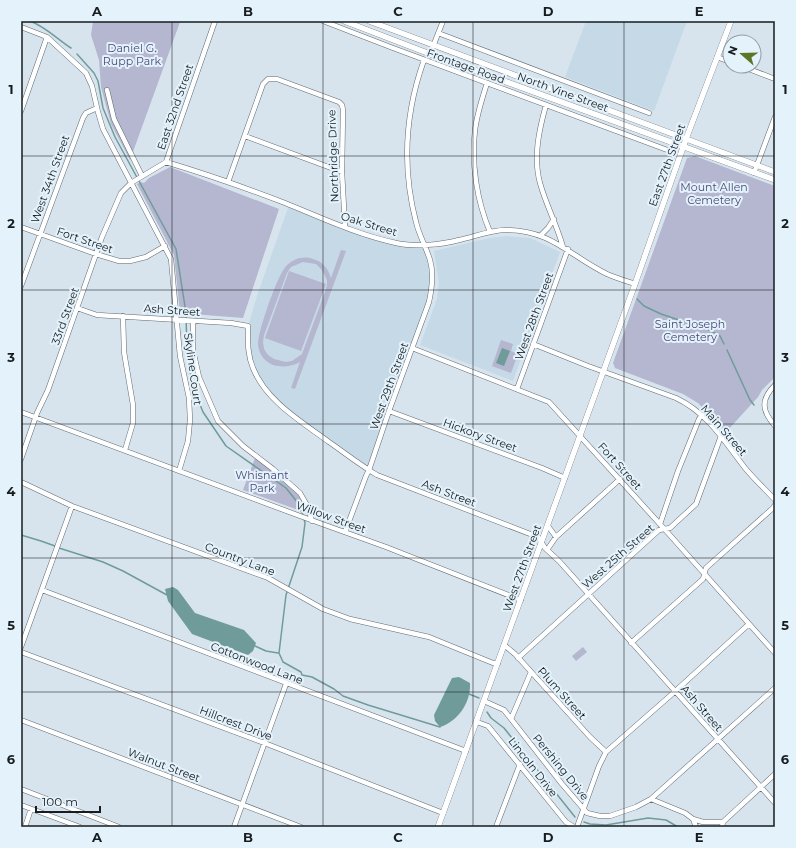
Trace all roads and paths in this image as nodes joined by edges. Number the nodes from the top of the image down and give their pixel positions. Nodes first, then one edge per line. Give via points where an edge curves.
1 (215, 21) edge
2 (323, 21) edge
3 (344, 21) edge
4 (368, 21) edge
5 (443, 21) edge
6 (731, 21) edge
7 (21, 27) edge
8 (438, 33) junction
9 (47, 37) junction
10 (434, 45) junction
11 (430, 54) junction
12 (717, 57) junction
13 (722, 59) edge
14 (424, 60) junction
15 (762, 74) edge
16 (775, 79) edge
17 (487, 83) junction
18 (107, 90) dead end
19 (546, 105) junction
20 (97, 108) junction
21 (21, 111) edge
22 (649, 112) dead end
23 (775, 117) edge
24 (245, 136) junction
25 (686, 139) junction
26 (684, 146) junction
27 (670, 151) dead end
28 (166, 162) junction
29 (757, 165) junction
30 (342, 172) junction
31 (775, 172) edge
32 (754, 173) junction
33 (142, 176) junction
34 (775, 180) edge
35 (228, 182) junction
36 (132, 183) junction
37 (554, 219) junction
38 (21, 227) edge
39 (345, 227) junction
40 (490, 232) junction
41 (40, 234) junction
42 (540, 235) junction
43 (424, 244) junction
44 (165, 246) junction
45 (566, 248) junction
46 (96, 254) junction
47 (635, 284) junction
48 (21, 286) edge
49 (77, 308) junction
50 (123, 316) junction
51 (624, 316) joint
52 (177, 320) junction
53 (193, 321) junction
54 (533, 344) junction
55 (412, 348) junction
56 (603, 371) junction
57 (775, 385) edge
58 (517, 389) junction
59 (389, 411) junction
60 (21, 412) edge
61 (702, 414) junction
62 (36, 417) junction
63 (775, 426) edge
64 (580, 436) junction
65 (722, 436) junction
66 (125, 450) junction
67 (21, 459) edge
68 (179, 470) junction
69 (369, 470) junction
70 (565, 478) junction
71 (620, 480) junction
72 (21, 482) edge
73 (775, 500) edge
74 (775, 505) edge
75 (72, 506) junction
76 (310, 520) junction
77 (660, 524) junction
78 (548, 526) junction
79 (665, 529) junction
80 (345, 532) junction
81 (556, 537) junction
82 (542, 543) junction
83 (547, 550) junction
84 (705, 575) junction
85 (42, 590) junction
86 (588, 595) junction
87 (521, 600) junction
88 (749, 624) junction
89 (631, 643) junction
90 (504, 645) junction
91 (21, 648) edge
92 (21, 652) edge
93 (775, 653) edge
94 (518, 658) junction
95 (498, 662) junction
96 (531, 672) junction
97 (286, 684) junction
98 (775, 688) edge
99 (675, 692) junction
100 (484, 701) junction
101 (21, 720) edge
102 (511, 720) junction
103 (476, 722) junction
104 (717, 739) junction
105 (265, 743) junction
106 (466, 751) junction
107 (606, 752) junction
108 (520, 764) junction
109 (775, 774) edge
110 (761, 787) junction
111 (21, 789) edge
112 (650, 800) junction
113 (775, 803) edge
114 (243, 804) junction
115 (21, 805) edge
116 (583, 808) junction
117 (31, 809) junction
118 (443, 813) junction
119 (693, 819) junction
120 (723, 824) edge
121 (25, 827) edge
122 (80, 827) edge
123 (120, 827) edge
124 (234, 827) edge
125 (301, 827) edge
126 (438, 827) edge
127 (496, 827) edge
128 (575, 827) edge
129 (696, 827) edge

1 - 28 street, East 32nd Street
2 - 14 street, Frontage Road
3 - 11 main road, North Vine Street
4 - 10 main road, North Vine Street
5 - 8 street
6 - 12 main road, East 27th Street
7 - 9 street
8 - 10 street
8 - 22 street
9 - 20 street, Skyline Court via 86,72
9 - 21 street
10 - 11 street
10 - 25 main road, North Vine Street
11 - 26 main road, North Vine Street
12 - 13 street
12 - 25 main road, East 27th Street
14 - 17 street, Frontage Road
14 - 43 street, West 29th Street via 408,122 406,160 416,224
15 - 16 street
17 - 19 street, Frontage Road
17 - 40 street via 479,109 474,153 477,189
18 - 33 street via 115,124
19 - 27 street, Frontage Road
19 - 37 street via 539,131 537,154 540,183
20 - 36 street, Skyline Court via 103,129
20 - 41 street, West 34th Street via 86,113 83,118
23 - 29 street
24 - 30 street
24 - 30 street, Northridge Drive via 263,84 268,79 277,79 339,102 343,110
24 - 35 street, Northridge Drive
25 - 26 main road, East 27th Street
25 - 29 main road, North Vine Street
26 - 32 main road, North Vine Street
26 - 47 main road, East 27th Street
28 - 33 street, East 32nd Street
28 - 35 street, Oak Street
29 - 31 main road, North Vine Street
29 - 32 street
30 - 39 street, Northridge Drive
32 - 34 main road, North Vine Street
33 - 36 street, East 32nd Street
35 - 39 street, Oak Street
36 - 44 street, Skyline Court
36 - 46 street, 33rd Street via 121,193
37 - 42 street
37 - 45 street
38 - 41 street, Fort Street
39 - 43 street, Oak Street via 364,235 397,243
40 - 42 street, Oak Street via 523,231
40 - 43 street, Oak Street via 460,240
41 - 46 street, Fort Street
41 - 48 street, West 34th Street
42 - 45 street, Oak Street
43 - 55 street, West 29th Street via 431,261 432,288
44 - 46 street, Fort Street via 146,257 130,261 119,261
44 - 52 street, Skyline Court via 171,259
45 - 47 street, Oak Street via 607,274
45 - 54 street, West 28th Street
46 - 49 street, 33rd Street
47 - 51 main road, East 27th Street
49 - 50 street, Ash Street via 97,314
49 - 62 street, 33rd Street via 50,386
50 - 52 street, Ash Street
50 - 66 street via 124,352 133,405 133,423
51 - 56 main road, West 27th Street
52 - 53 street, Ash Street
52 - 68 street, Skyline Court via 190,420 188,441
53 - 69 street, Ash Street via 248,326 248,349 253,369 273,398
53 - 76 street via 193,350 199,377 218,421 243,446 300,493 308,507
54 - 56 street, Main Street
54 - 58 street, West 28th Street
55 - 58 street, Fort Street
55 - 59 street, West 29th Street
56 - 61 street, Main Street via 676,398
56 - 64 main road, West 27th Street
57 - 63 street via 768,393 764,410
58 - 64 street, Fort Street via 549,402
59 - 69 street, West 29th Street
59 - 70 street, Hickory Street
60 - 62 street, Willow Street
61 - 65 street, Main Street
61 - 77 street via 678,471
62 - 66 street, Willow Street
62 - 67 street, 33rd Street
64 - 70 main road, West 27th Street
64 - 71 street, Fort Street
65 - 73 street, Main Street via 746,469
65 - 79 street, West 25th Street via 696,504 670,528
66 - 68 street, Willow Street
68 - 76 street, Willow Street
69 - 80 street, West 29th Street
69 - 82 street, Ash Street via 538,537
70 - 78 main road, West 27th Street
71 - 77 street, Fort Street
71 - 81 street
72 - 75 street, Country Lane
74 - 84 street via 706,568
75 - 85 street
75 - 95 street, Country Lane via 268,578 323,609 350,619 429,637
76 - 80 street, Willow Street
77 - 79 street, Fort Street
78 - 81 street
78 - 82 main road, West 27th Street
79 - 84 street, Fort Street
79 - 86 street, West 25th Street via 659,530
80 - 87 street, Willow Street
81 - 83 street
82 - 83 street, Ash Street
82 - 87 main road, West 27th Street
83 - 86 street, Ash Street
84 - 88 street, Fort Street
84 - 89 street
85 - 91 street
85 - 97 street, Cottonwood Lane
86 - 89 street, Ash Street
86 - 94 street, West 25th Street
87 - 90 main road, West 27th Street
88 - 93 street, Fort Street
88 - 99 street
89 - 99 street, Ash Street
90 - 94 street, Plum Street
90 - 95 main road, West 27th Street
92 - 105 street, Hillcrest Drive
94 - 96 street, Plum Street
95 - 100 main road, West 27th Street
96 - 102 street
96 - 107 street, Plum Street
97 - 105 street
97 - 106 street, Cottonwood Lane
98 - 104 street, Pershing Drive
99 - 104 street, Ash Street
99 - 107 street
100 - 102 street, Pershing Drive via 504,710
100 - 103 main road, West 27th Street
101 - 114 street, Walnut Street
102 - 116 street, Pershing Drive
103 - 106 main road, West 27th Street
103 - 108 street, Lincoln Drive via 488,726
104 - 110 street, Ash Street
104 - 112 street, Pershing Drive
105 - 114 street
105 - 118 street, Hillcrest Drive
106 - 118 main road, West 27th Street
107 - 116 street
108 - 127 street
108 - 128 street, Lincoln Drive via 566,822
109 - 110 street
110 - 113 street, Ash Street
110 - 120 street
111 - 123 street
112 - 116 street, Pershing Drive via 610,816 587,813
112 - 119 street via 685,813
114 - 124 street
114 - 125 street, Walnut Street
115 - 117 street
116 - 128 street
117 - 121 street
117 - 122 street
118 - 126 main road, West 27th Street
119 - 120 street
119 - 129 street

